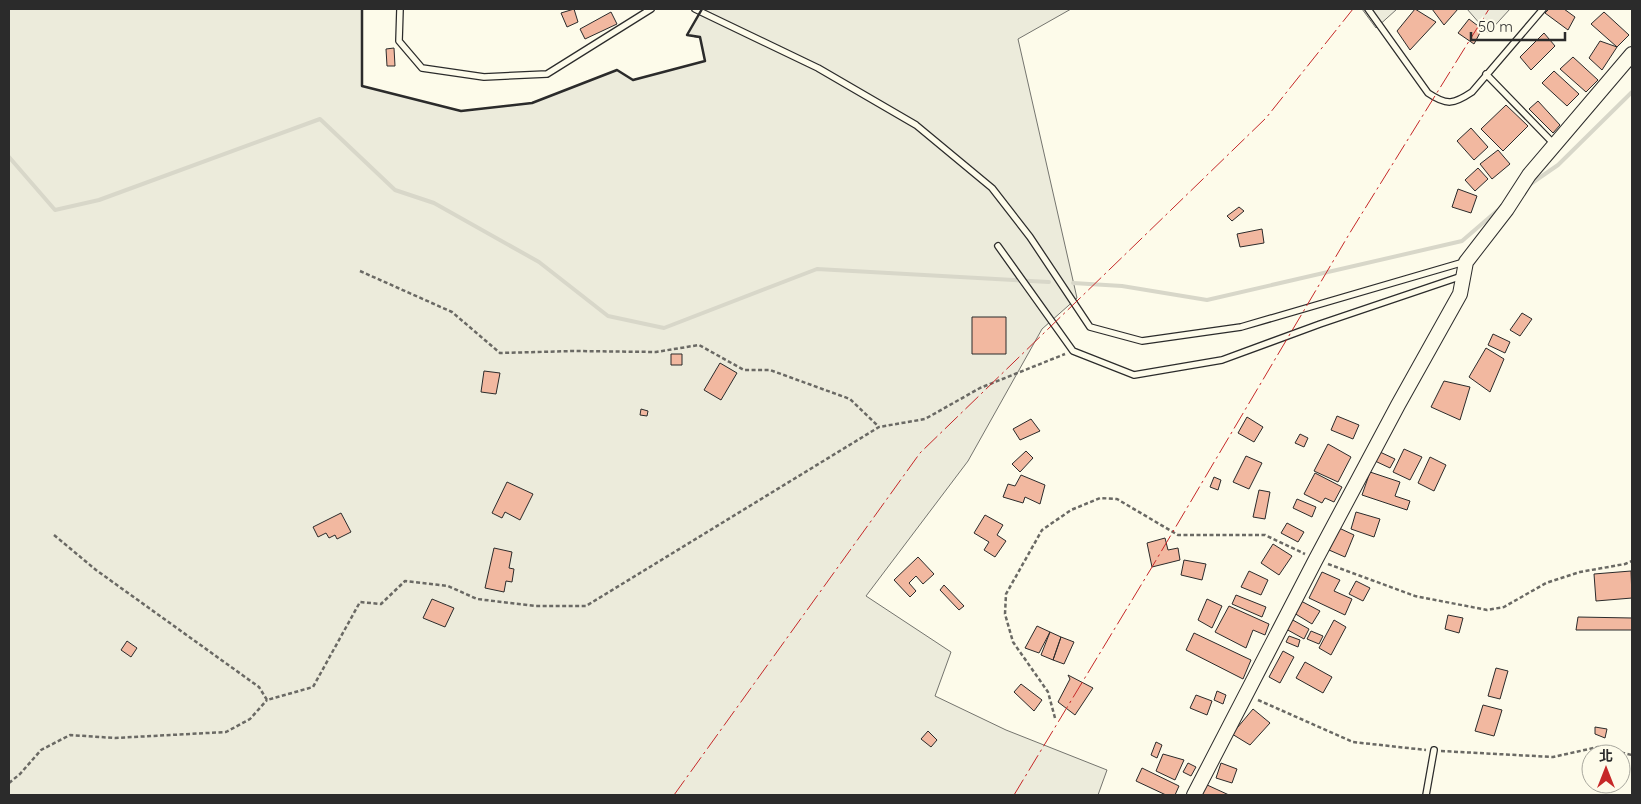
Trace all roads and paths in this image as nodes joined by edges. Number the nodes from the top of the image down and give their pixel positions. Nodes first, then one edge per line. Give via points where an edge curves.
1 (400, 9) edge
2 (651, 9) edge
3 (695, 9) edge
4 (1368, 9) edge
5 (1543, 9) edge
6 (1632, 54) edge
7 (1486, 74) junction
8 (1554, 144) junction
9 (998, 246) dead end
10 (1466, 262) junction
11 (360, 271) dead end
12 (1464, 276) junction
13 (1073, 351) junction
14 (878, 427) junction
15 (54, 535) dead end
16 (1316, 559) junction
17 (1632, 561) edge
18 (268, 700) junction
19 (1055, 718) dead end
20 (1434, 750) dead end
21 (9, 783) edge
22 (1194, 795) edge
23 (1426, 795) edge

1 - 2 lane via 399,41 422,68 484,77 547,74
3 - 10 lane via 818,68 916,125 992,188 1030,236 1090,326 1142,341 1241,327
4 - 7 lane via 1428,93 1440,101 1457,102 1472,92
5 - 7 lane
6 - 8 street
7 - 8 lane
8 - 10 street
9 - 13 lane
10 - 12 street
11 - 14 path via 452,312 500,353 656,352 699,344 744,370 770,370 850,399
12 - 13 lane via 1222,360 1134,375
12 - 16 street via 1460,294
13 - 14 path via 980,388 925,419
14 - 18 path via 586,606 536,606 477,599 448,586 405,581 381,604 360,602 313,687
15 - 18 path via 96,570 259,687
16 - 17 path via 1415,596 1487,610 1504,607 1546,583
16 - 19 path via 1266,535 1178,535 1117,499 1100,498 1071,510 1042,530 1006,594 1005,614 1013,642 1048,692
16 - 22 street
18 - 21 path via 250,719 226,732 115,738 70,735 41,750
20 - 23 lane

